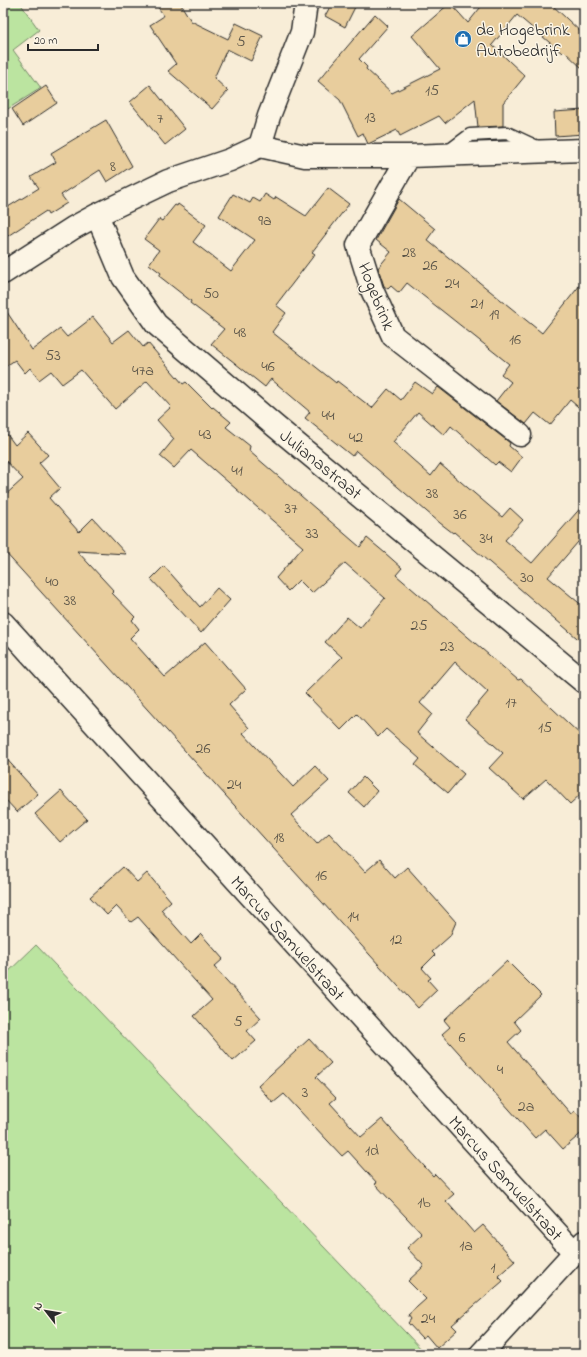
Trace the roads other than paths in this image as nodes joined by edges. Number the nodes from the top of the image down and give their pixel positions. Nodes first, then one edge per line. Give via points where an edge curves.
1 (306, 3) edge
2 (260, 146) junction
3 (584, 150) edge
4 (408, 156) junction
5 (97, 215) junction
6 (3, 273) edge
7 (520, 435) dead end
8 (3, 623) edge
9 (584, 682) edge
10 (579, 1247) edge
11 (482, 1354) edge

1 - 2 street via 302,32
2 - 4 street via 305,156
2 - 5 street via 230,160 168,181
3 - 4 street
4 - 7 street, Hogebrink via 358,245 372,290 393,336
5 - 6 street
5 - 9 street, Julianastraat via 123,277 156,324
8 - 10 street, Marcus Samuelstraat
10 - 11 street

